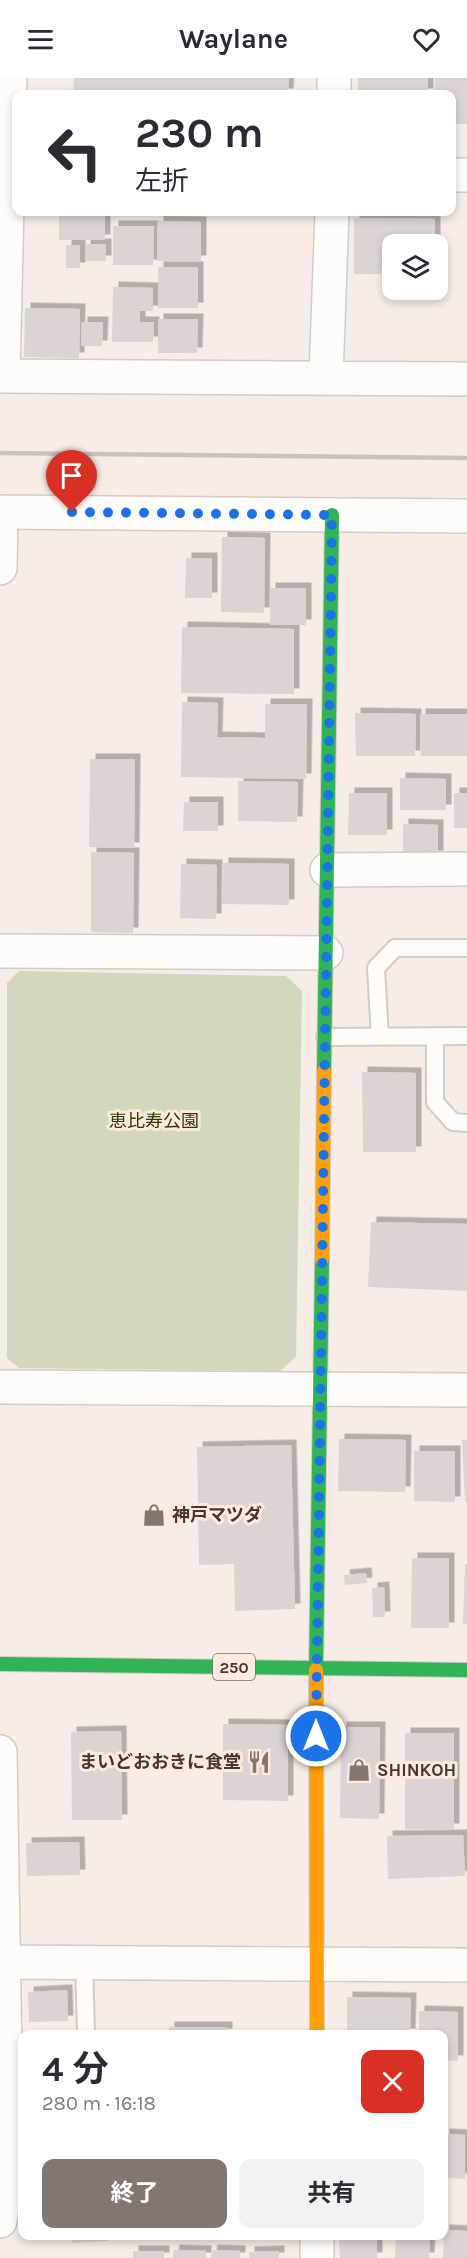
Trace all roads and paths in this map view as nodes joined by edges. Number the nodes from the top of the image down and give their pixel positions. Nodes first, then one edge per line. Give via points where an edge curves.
1 (10, 78) edge
2 (8, 166) edge
3 (332, 216) edge
4 (1, 376) edge
5 (326, 377) junction
6 (467, 379) edge
7 (1, 512) edge
8 (332, 515) junction
9 (467, 516) edge
10 (0, 568) edge
11 (467, 869) edge
12 (327, 870) junction
13 (467, 948) edge
14 (0, 951) edge
15 (326, 953) junction
16 (435, 1036) junction
17 (467, 1036) edge
18 (325, 1037) junction
19 (380, 1037) junction
20 (467, 1123) edge
21 (0, 1387) edge
22 (320, 1389) junction
23 (467, 1390) edge
24 (0, 1664) edge
25 (316, 1668) junction
26 (467, 1670) edge
27 (0, 1752) edge
28 (2, 1962) edge
29 (84, 1962) junction
30 (316, 1963) junction
31 (467, 1965) edge
32 (86, 2030) edge
33 (316, 2030) edge
34 (15, 2175) edge
35 (0, 2221) edge
36 (316, 2240) edge
37 (316, 2258) edge

1 - 2 street
2 - 4 street
3 - 5 street
4 - 5 street
5 - 6 street
7 - 8 street
7 - 10 street
8 - 9 street
8 - 12 main road
11 - 12 street
12 - 15 main road
13 - 19 lane via 395,948 376,968
14 - 15 street
15 - 18 main road
16 - 17 lane
16 - 19 lane
16 - 20 lane via 435,1102 453,1122
18 - 19 lane
18 - 22 main road
21 - 22 street
22 - 23 street
22 - 25 main road
24 - 25 main road, 250
25 - 26 main road, 250
25 - 30 main road
27 - 28 street
28 - 29 street
28 - 34 street
29 - 30 street
29 - 32 lane
30 - 31 street
30 - 33 main road
34 - 35 street
36 - 37 street

